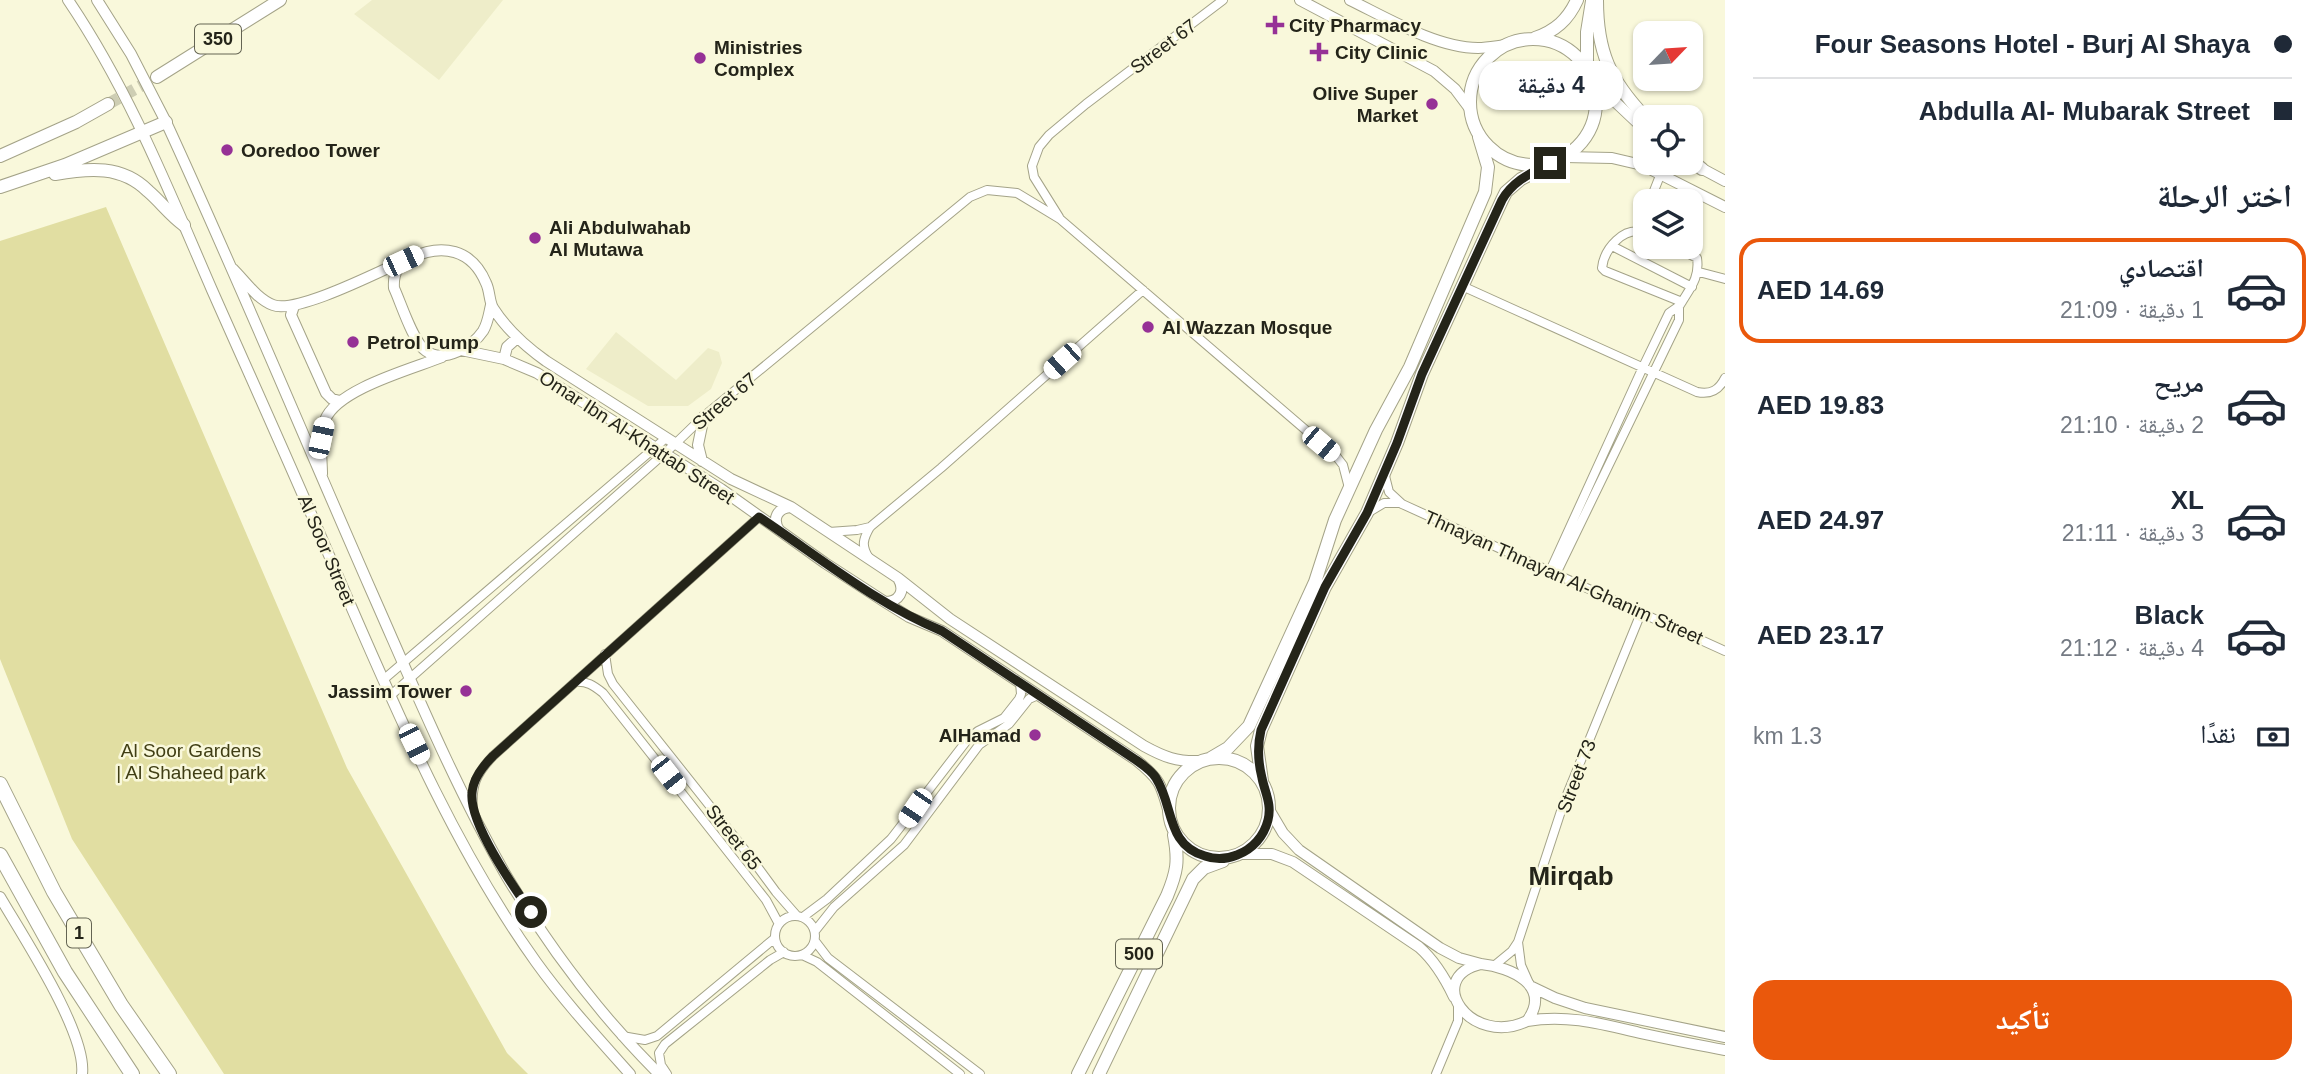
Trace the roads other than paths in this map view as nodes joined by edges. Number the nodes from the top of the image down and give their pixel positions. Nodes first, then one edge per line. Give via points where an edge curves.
1 (68, 0) edge
2 (97, 0) edge
3 (280, 0) edge
4 (1223, 0) edge
5 (1300, 0) edge
6 (1350, 0) edge
7 (1577, 0) edge
8 (1595, 0) edge
9 (1533, 39) junction
10 (1506, 45) junction
11 (1590, 75) junction
12 (157, 77) tunnel mouth
13 (108, 104) tunnel mouth
14 (1635, 105) edge
15 (1470, 109) junction
16 (1633, 118) edge
17 (166, 122) junction
18 (143, 132) junction
19 (1479, 136) junction
20 (0, 156) edge
21 (1565, 157) junction
22 (1550, 163) junction
23 (1633, 163) edge
24 (1703, 170) edge
25 (1665, 175) edge
26 (27, 179) junction
27 (1725, 181) edge
28 (0, 187) edge
29 (1725, 207) edge
30 (1060, 219) junction
31 (184, 225) junction
32 (1633, 232) edge
33 (1612, 246) junction
34 (1697, 259) edge
35 (403, 261) junction
36 (227, 263) junction
37 (1699, 272) junction
38 (1725, 279) edge
39 (1462, 286) junction
40 (1692, 287) junction
41 (1143, 290) junction
42 (491, 304) junction
43 (1681, 304) junction
44 (294, 306) junction
45 (517, 338) junction
46 (461, 350) junction
47 (448, 355) junction
48 (505, 359) junction
49 (1643, 367) junction
50 (1653, 372) junction
51 (1725, 378) edge
52 (340, 401) junction
53 (704, 416) junction
54 (1383, 418) junction
55 (1403, 427) junction
56 (670, 441) junction
57 (659, 451) junction
58 (702, 461) junction
59 (1384, 474) junction
60 (323, 481) junction
61 (1349, 489) junction
62 (1402, 504) junction
63 (791, 507) junction
64 (1367, 513) junction
65 (759, 517) junction
66 (870, 527) junction
67 (1332, 528) junction
68 (779, 530) junction
69 (829, 532) junction
70 (1354, 539) junction
71 (870, 560) junction
72 (1553, 573) junction
73 (898, 578) junction
74 (885, 602) junction
75 (1641, 613) junction
76 (1725, 651) edge
77 (605, 654) junction
78 (403, 663) junction
79 (410, 679) junction
80 (383, 680) junction
81 (575, 682) junction
82 (1020, 684) junction
83 (1038, 695) junction
84 (390, 696) junction
85 (1205, 760) junction
86 (1262, 781) junction
87 (2, 787) edge
88 (1270, 811) junction
89 (473, 813) junction
90 (1169, 813) junction
91 (1173, 828) junction
92 (0, 855) edge
93 (1235, 856) junction
94 (0, 897) edge
95 (800, 916) junction
96 (779, 923) junction
97 (815, 931) junction
98 (775, 938) junction
99 (815, 941) junction
100 (1518, 942) junction
101 (784, 952) junction
102 (802, 955) junction
103 (1481, 964) junction
104 (1495, 965) junction
105 (1530, 985) junction
106 (1456, 1001) junction
107 (1527, 1021) junction
108 (1480, 1024) junction
109 (1676, 1028) junction
110 (1455, 1029) junction
111 (622, 1036) junction
112 (1725, 1037) edge
113 (1673, 1040) junction
114 (1725, 1050) edge
115 (82, 1074) edge
116 (132, 1074) edge
117 (169, 1074) edge
118 (630, 1074) edge
119 (659, 1074) edge
120 (667, 1074) edge
121 (960, 1074) edge
122 (981, 1074) edge
123 (1078, 1074) edge
124 (1099, 1074) edge
125 (1436, 1074) edge

1 - 18 street, Al Soor Street
2 - 17 street, Al Soor Street
3 - 12 main road, 350
4 - 30 street, Street 67 via 1086,104 1039,147 1032,166 1034,177
5 - 15 street via 1434,71
6 - 10 street via 1449,43 1479,48
7 - 9 main road via 1558,27
8 - 11 main road via 1587,32
8 - 14 main road via 1608,68
9 - 10 main road
9 - 11 main road via 1568,50
10 - 15 main road via 1491,54 1475,75
11 - 16 street
11 - 21 main road via 1596,106 1592,124
13 - 20 main road
15 - 19 main road
17 - 18 main road
17 - 36 street, Al Soor Street
18 - 26 main road
18 - 31 street, Al Soor Street
19 - 22 main road via 1506,160 1530,166
19 - 54 main road, 500 via 1488,167 1485,192 1410,367
21 - 22 main road
21 - 23 street
22 - 39 main road via 1506,192
24 - 27 street
25 - 29 street
26 - 28 main road
26 - 31 main road via 92,169 117,172 139,182
30 - 41 street
30 - 53 street, Street 67 via 1017,192 987,190 970,197
31 - 80 street, Al Soor Street
32 - 33 street
33 - 40 street
33 - 43 street via 1604,270
34 - 37 street
35 - 42 street via 425,251 459,253 482,274
35 - 44 street
35 - 47 street via 396,270 394,288 418,341 425,351
36 - 44 street via 261,298 275,306
36 - 60 street, Al Soor Street
37 - 38 street
37 - 40 street
39 - 49 street
39 - 55 main road
40 - 43 street
41 - 61 street via 1336,456
41 - 66 street
42 - 45 street, Omar Ibn Al-Khattab Street
42 - 46 street via 483,331
43 - 49 street via 1669,313
43 - 50 street via 1680,318
44 - 52 street via 291,315 327,393
45 - 48 street via 507,346
45 - 56 street, Omar Ibn Al-Khattab Street
46 - 47 street
46 - 48 street, Omar Ibn Al-Khattab Street
47 - 52 street
48 - 57 street, Omar Ibn Al-Khattab Street via 537,373
49 - 50 street
49 - 72 street
50 - 51 street via 1703,393 1716,390
50 - 72 street
52 - 60 street via 325,420 321,438
53 - 56 street, Street 67
53 - 58 street via 698,445
54 - 55 main road via 1396,416
54 - 61 main road, 500
55 - 59 main road
56 - 57 street, Street 67
56 - 58 street, Omar Ibn Al-Khattab Street
57 - 65 street, Omar Ibn Al-Khattab Street
57 - 78 street, Street 67
57 - 79 street, Street 67
58 - 63 street, Omar Ibn Al-Khattab Street
59 - 62 street, Thnayan Thnayan Al-Ghanim Street via 1389,492
59 - 64 main road
60 - 78 street, Al Soor Street
61 - 67 main road, 500
62 - 64 street, Thnayan Thnayan Al-Ghanim Street via 1384,503
62 - 72 street, Thnayan Thnayan Al-Ghanim Street
63 - 68 street via 777,514
63 - 69 street, Omar Ibn Al-Khattab Street
64 - 70 main road
65 - 68 street, Omar Ibn Al-Khattab Street
65 - 77 street
66 - 69 street
66 - 71 street via 863,546
67 - 70 main road via 1338,539
67 - 85 main road, 500 via 1315,582 1249,726 1227,748
68 - 74 street, Omar Ibn Al-Khattab Street
69 - 71 street, Omar Ibn Al-Khattab Street
70 - 86 main road via 1325,587 1261,730
71 - 73 street, Omar Ibn Al-Khattab Street
72 - 75 street, Thnayan Thnayan Al-Ghanim Street
73 - 74 street via 900,595
73 - 85 street, Omar Ibn Al-Khattab Street via 950,619 1144,746 1166,759
74 - 82 street, Omar Ibn Al-Khattab Street via 942,631
75 - 76 street, Thnayan Thnayan Al-Ghanim Street
75 - 100 street, Street 73 via 1564,802
77 - 81 street
77 - 95 street, Street 65 via 613,684 776,892
78 - 79 street, Al Soor Street
78 - 80 street, Street 67
79 - 84 street, Street 67
79 - 89 street, Al Soor Street
80 - 84 street, Al Soor Street
81 - 89 street via 483,766 472,792
81 - 96 street, Street 65 via 592,684 603,692
82 - 83 street, Omar Ibn Al-Khattab Street
82 - 95 street via 1021,694 1009,713 968,738 891,839 827,899
83 - 90 street, Omar Ibn Al-Khattab Street via 1155,775
83 - 97 street via 979,745 904,845 834,907
84 - 118 street, Al Soor Street via 485,884 536,962
85 - 86 main road via 1240,762
85 - 90 main road, 500 via 1186,770 1176,782
86 - 88 main road
87 - 117 highway, 1 via 54,892 121,1005
88 - 93 main road, 500 via 1260,838
88 - 103 street via 1299,850 1440,948
89 - 111 street, Al Soor Street via 508,878
90 - 91 main road, 500
91 - 93 main road, 500 via 1196,853 1213,858
91 - 123 main road, 500 via 1177,870 1167,896
92 - 116 highway, 1 via 65,972
93 - 106 street via 1272,854 1293,862 1419,947
93 - 124 main road, 500 via 1204,868 1193,879
94 - 115 street via 63,1008 82,1057
95 - 96 street
95 - 97 street
96 - 98 street
97 - 99 street
98 - 101 street
98 - 111 street via 657,1035 645,1041
99 - 102 street
99 - 122 street via 828,958
100 - 104 street, Street 73
100 - 105 street
101 - 102 street
101 - 120 street via 665,1044 659,1053
102 - 121 street
103 - 104 street
103 - 106 street via 1464,972 1455,985
104 - 105 street
105 - 107 street via 1536,1006
105 - 109 street via 1585,1008
106 - 108 street
106 - 110 street
107 - 108 street via 1507,1028
107 - 113 street via 1547,1017 1583,1020
108 - 110 street
109 - 112 street
109 - 113 street
110 - 125 street
111 - 119 street, Al Soor Street
113 - 114 street

